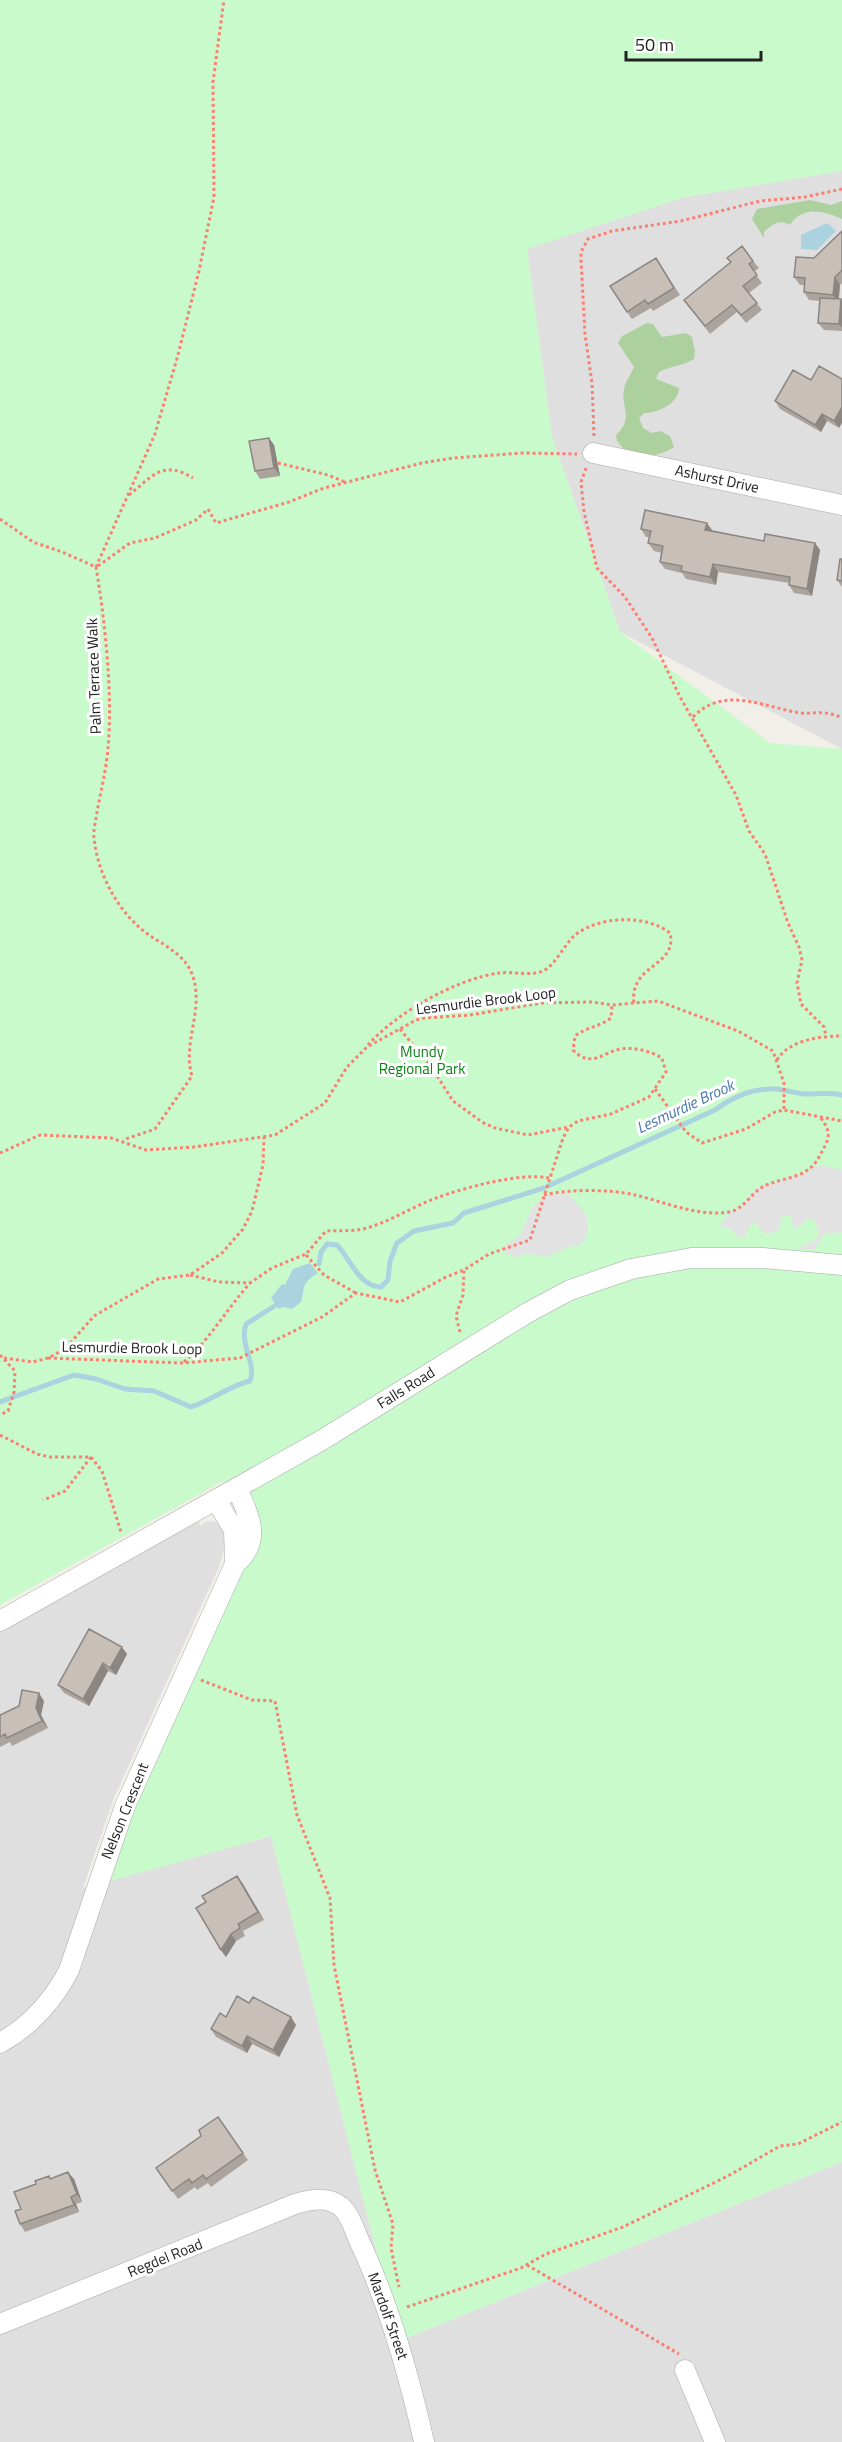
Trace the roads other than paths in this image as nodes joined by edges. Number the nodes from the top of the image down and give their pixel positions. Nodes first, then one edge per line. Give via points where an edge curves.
1 (593, 453) road end
2 (842, 505) edge
3 (842, 1265) edge
4 (237, 1488) junction
5 (216, 1500) junction
6 (235, 1564) junction
7 (0, 1621) edge
8 (0, 2043) edge
9 (330, 2201) joint
10 (0, 2324) edge
11 (685, 2370) road end
12 (424, 2442) edge
13 (715, 2442) edge

1 - 2 street, Ashurst Drive
3 - 4 street, Falls Road via 738,1257 691,1258 613,1274 570,1290 527,1313 343,1428
4 - 5 street, Falls Road
4 - 6 street, Nelson Crescent via 252,1533 247,1551
5 - 6 street, Nelson Crescent via 234,1530
5 - 7 street, Falls Road
6 - 8 street, Nelson Crescent via 119,1821 69,1970 39,2013
9 - 10 street, Regdel Road via 312,2199 294,2204
9 - 12 street, Mardolf Street via 345,2211 379,2286 402,2350
11 - 13 street

